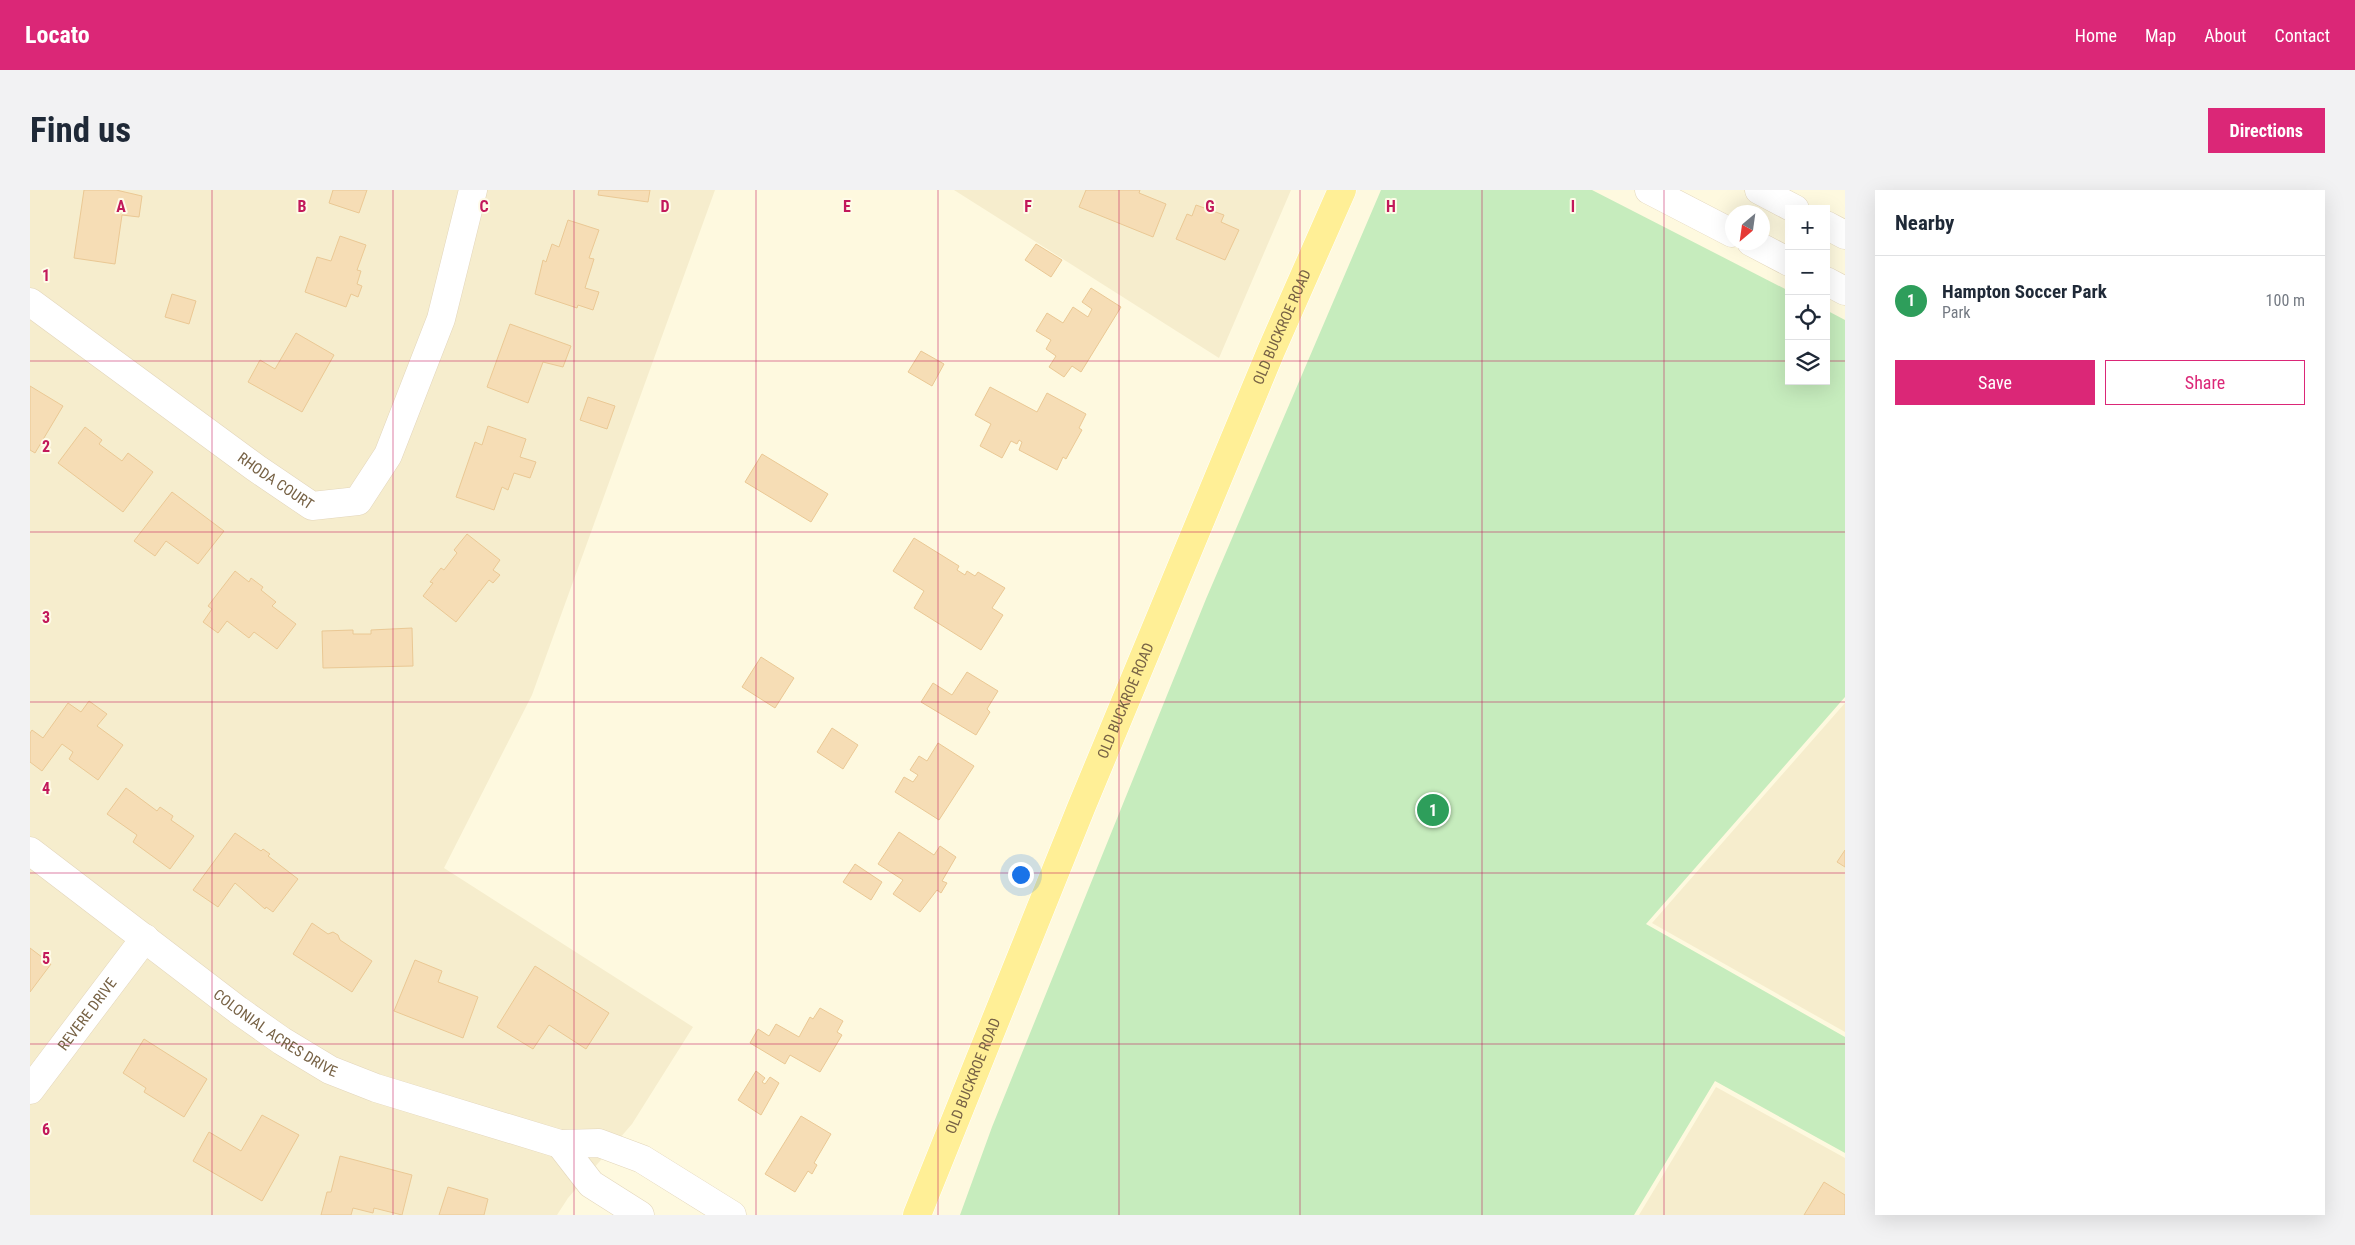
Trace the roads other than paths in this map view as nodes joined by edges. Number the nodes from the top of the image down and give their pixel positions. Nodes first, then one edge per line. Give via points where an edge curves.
1 (473, 190) edge
2 (1649, 190) edge
3 (1759, 190) edge
4 (1338, 191) edge
5 (1787, 205) edge
6 (1830, 227) edge
7 (1725, 229) edge
8 (1845, 235) edge
9 (1766, 250) edge
10 (1785, 260) edge
11 (1830, 283) edge
12 (1845, 291) edge
13 (30, 302) edge
14 (30, 852) edge
15 (145, 938) junction
16 (30, 1090) edge
17 (560, 1144) junction
18 (640, 1215) edge
19 (732, 1215) edge
20 (917, 1215) edge

1 - 13 street, RHODA COURT via 441,319 388,455 358,501 312,506
2 - 7 street
3 - 5 street
4 - 20 main road, OLD BUCKROE ROAD via 1081,808
6 - 8 street
9 - 10 street
11 - 12 street
14 - 15 street, COLONIAL ACRES DRIVE
15 - 16 street, REVERE DRIVE
15 - 17 street, COLONIAL ACRES DRIVE via 238,1010 330,1070 376,1088
17 - 18 street via 591,1184
17 - 19 street, COLONIAL ACRES DRIVE via 598,1143 642,1159

